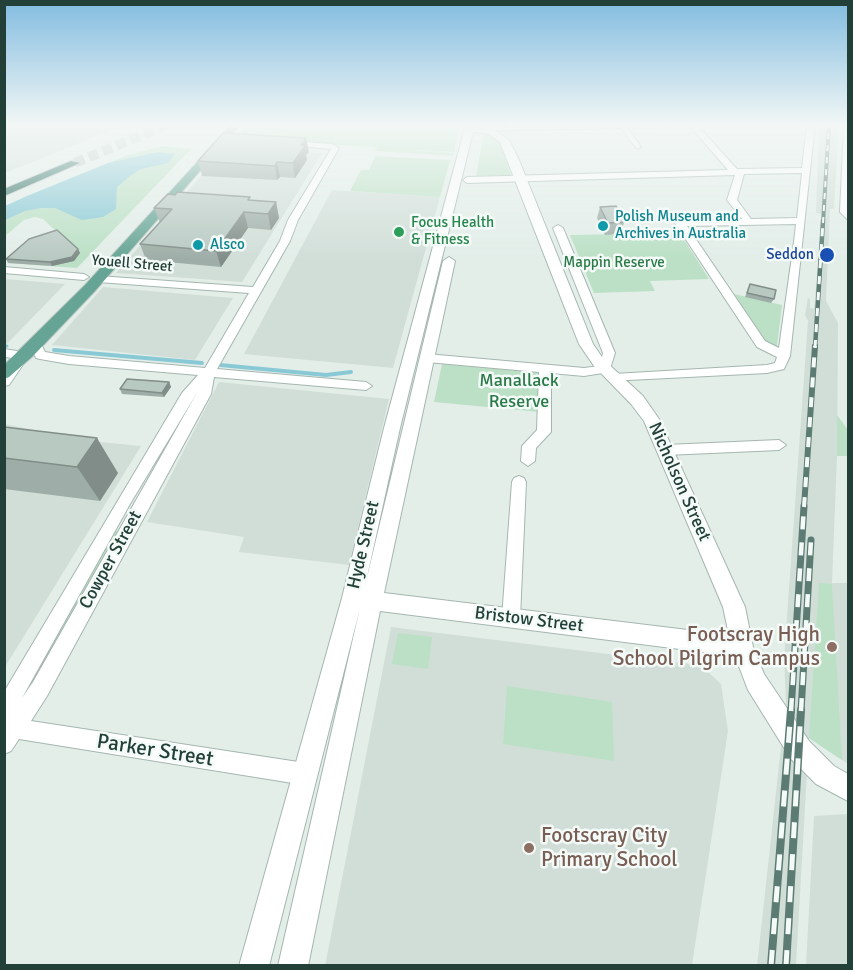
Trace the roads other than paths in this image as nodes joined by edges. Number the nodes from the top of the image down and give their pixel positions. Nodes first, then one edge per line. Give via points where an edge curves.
1 (39, 169) edge
2 (60, 169) tunnel mouth
3 (193, 169) edge
4 (323, 169) edge
5 (465, 169) edge
6 (519, 169) edge
7 (735, 169) edge
8 (848, 169) edge
9 (806, 170) joint
10 (738, 172) junction
11 (522, 178) junction
12 (462, 180) junction
13 (4, 184) edge
14 (848, 184) edge
15 (4, 193) edge
16 (848, 203) edge
17 (849, 217) edge
18 (748, 221) junction
19 (800, 221) junction
20 (558, 228) dead end
21 (4, 270) edge
22 (91, 278) junction
23 (256, 290) junction
24 (36, 345) junction
25 (427, 358) junction
26 (69, 360) junction
27 (782, 361) junction
28 (8, 362) edge
29 (545, 368) junction
30 (209, 372) junction
31 (609, 373) junction
32 (4, 381) edge
33 (366, 386) dead end
34 (411, 392) junction
35 (779, 445) dead end
36 (666, 450) junction
37 (528, 461) dead end
38 (519, 482) dead end
39 (362, 599) junction
40 (511, 618) junction
41 (742, 647) junction
42 (7, 728) edge
43 (305, 774) junction
44 (332, 778) junction
45 (849, 788) edge
46 (254, 966) edge
47 (293, 966) edge

1 - 13 highway
2 - 15 highway
3 - 22 main road
4 - 23 street, Cowper Street
5 - 12 street, Hyde Street
6 - 11 street, Nicholson Street
7 - 10 street
8 - 14 street
9 - 10 street
9 - 19 street
10 - 11 street
10 - 18 street via 732,200
11 - 12 street
11 - 31 street, Nicholson Street via 586,344
12 - 25 street, Hyde Street
12 - 34 street, Hyde Street
14 - 16 street
16 - 17 street via 845,212
18 - 19 street
18 - 27 street via 680,223 761,344
19 - 27 street
20 - 31 street via 609,353
21 - 22 street, Youell Street
22 - 23 street, Youell Street
22 - 24 main road
22 - 28 main road
23 - 30 street, Cowper Street
24 - 26 street via 39,354
24 - 28 main road
25 - 29 street
25 - 34 street, Hyde Street
26 - 28 street
26 - 30 street
27 - 31 street via 767,369
28 - 32 street
29 - 31 street
29 - 37 street via 544,432 529,446
30 - 33 street
30 - 42 street, Cowper Street via 204,394 40,689
31 - 36 street, Nicholson Street via 644,407
34 - 39 street, Hyde Street
35 - 36 street
36 - 41 street, Nicholson Street via 731,599
38 - 40 street
39 - 40 street, Bristow Street
39 - 43 street, Hyde Street
39 - 44 street, Hyde Street
40 - 41 street, Bristow Street
41 - 45 street, Nicholson Street via 756,682 800,750 825,775
42 - 43 street, Parker Street
43 - 44 street
43 - 46 street, Hyde Street
44 - 47 street, Hyde Street

